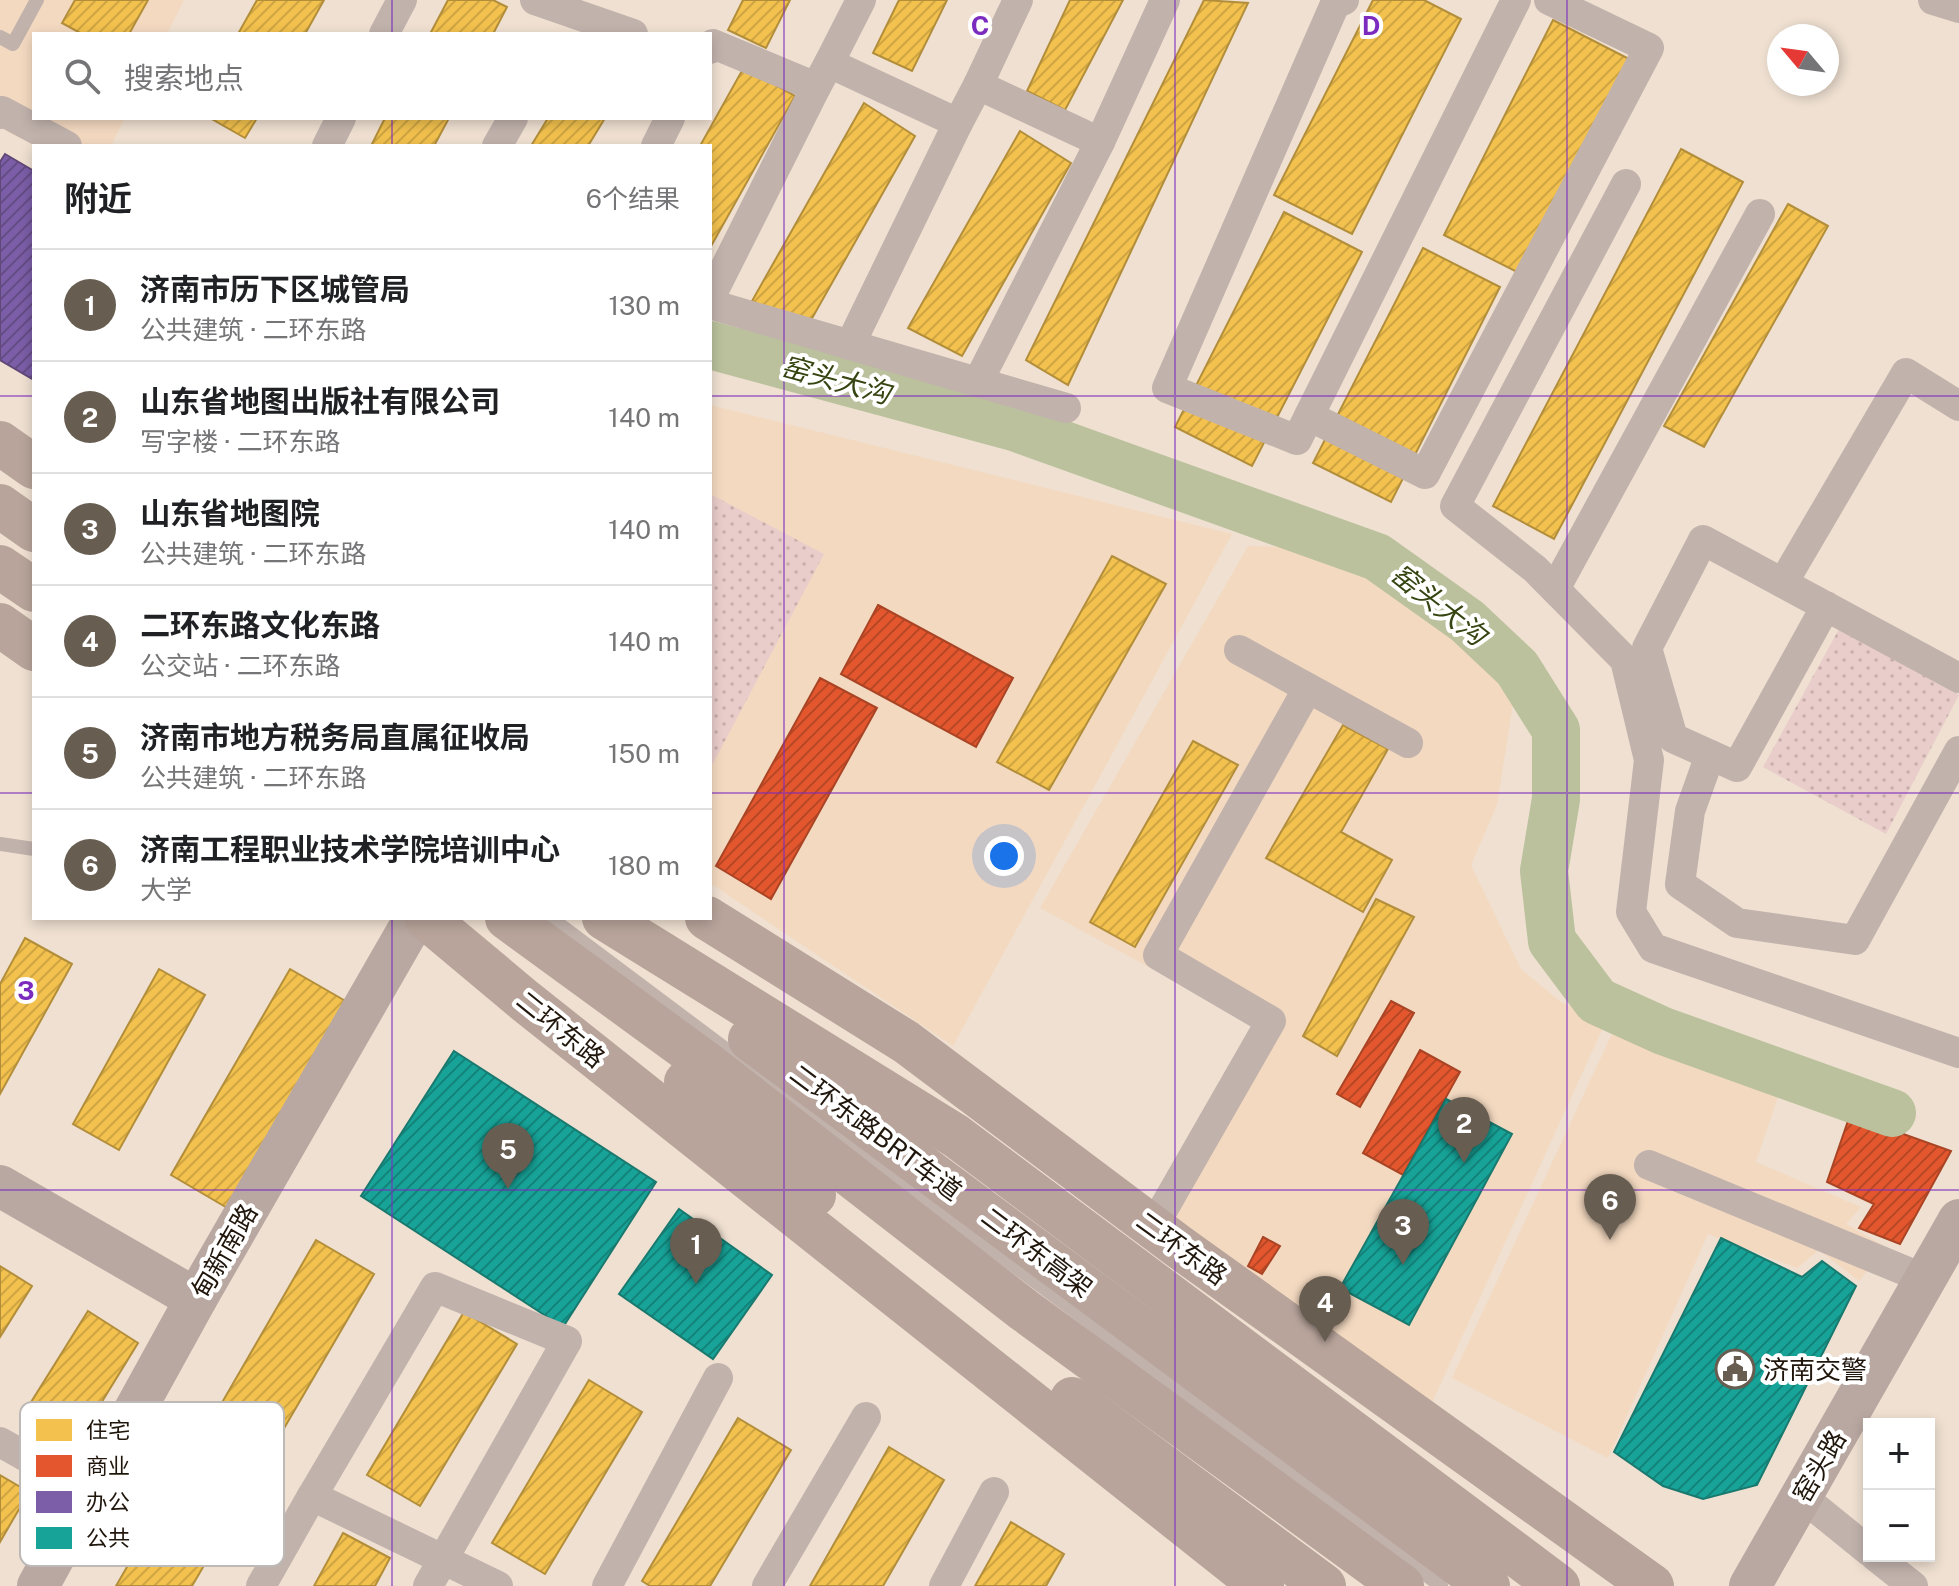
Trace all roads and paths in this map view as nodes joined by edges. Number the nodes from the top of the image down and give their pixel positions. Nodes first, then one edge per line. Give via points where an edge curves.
1 (37, 0) edge
2 (402, 0) edge
3 (535, 0) edge
4 (861, 0) edge
5 (1018, 0) edge
6 (1165, 0) edge
7 (1344, 0) edge
8 (1516, 0) edge
9 (1549, 0) edge
10 (1933, 0) edge
11 (1959, 8) edge
12 (566, 23) edge
13 (385, 32) edge
14 (621, 32) edge
15 (0, 37) edge
16 (712, 46) edge
17 (822, 75) junction
18 (978, 85) junction
19 (0, 114) edge
20 (340, 120) edge
21 (512, 120) edge
22 (669, 120) edge
23 (958, 123) junction
24 (1100, 142) junction
25 (63, 144) edge
26 (328, 144) edge
27 (498, 144) edge
28 (657, 144) edge
29 (1626, 184) dead end
30 (1760, 214) dead end
31 (712, 294) edge
32 (712, 305) edge
33 (850, 345) junction
34 (978, 382) junction
35 (1959, 406) edge
36 (1066, 408) dead end
37 (1309, 416) junction
38 (0, 443) edge
39 (32, 466) edge
40 (0, 506) edge
41 (32, 529) edge
42 (0, 567) edge
43 (1783, 583) junction
44 (32, 589) edge
45 (1555, 589) junction
46 (1826, 606) junction
47 (0, 625) edge
48 (32, 648) edge
49 (1239, 650) dead end
50 (1959, 678) edge
51 (1308, 688) junction
52 (1408, 743) dead end
53 (1959, 751) edge
54 (1710, 755) junction
55 (0, 844) edge
56 (32, 849) edge
57 (414, 920) edge
58 (428, 920) edge
59 (506, 920) edge
60 (507, 920) edge
61 (554, 920) edge
62 (590, 920) edge
63 (607, 920) edge
64 (710, 920) edge
65 (1959, 1053) edge
66 (1649, 1165) dead end
67 (0, 1186) edge
68 (1959, 1220) edge
69 (1153, 1227) junction
70 (1925, 1279) junction
71 (196, 1299) junction
72 (718, 1378) dead end
73 (140, 1402) edge
74 (866, 1417) dead end
75 (0, 1442) edge
76 (20, 1453) edge
77 (994, 1492) dead end
78 (312, 1496) junction
79 (1801, 1496) junction
80 (284, 1545) edge
81 (1863, 1546) edge
82 (442, 1559) junction
83 (1883, 1562) edge
84 (49, 1566) edge
85 (272, 1566) edge
86 (38, 1586) edge
87 (261, 1586) edge
88 (428, 1586) edge
89 (498, 1586) edge
90 (607, 1586) edge
91 (767, 1586) edge
92 (944, 1586) edge
93 (1262, 1586) edge
94 (1324, 1586) edge
95 (1402, 1586) edge
96 (1441, 1586) edge
97 (1488, 1586) edge
98 (1558, 1586) edge
99 (1652, 1586) edge
100 (1750, 1586) edge
101 (1913, 1586) edge

1 - 15 lane via 13,44
2 - 13 street
3 - 12 street
4 - 17 street
5 - 18 street
6 - 24 street
7 - 37 street via 1335,4 1167,388 1297,440
8 - 37 street
9 - 37 street via 1649,48 1425,474
10 - 11 street
12 - 14 street
16 - 17 street
17 - 23 street
17 - 31 street
18 - 23 street
18 - 24 street
19 - 25 street
20 - 26 street
21 - 27 street
22 - 28 street
23 - 33 street
24 - 34 street
29 - 45 street via 1455,506
30 - 45 street
32 - 33 street
33 - 34 street
34 - 36 street
35 - 43 street via 1906,373
38 - 39 highway
40 - 41 highway
42 - 44 highway
43 - 46 street
43 - 54 street via 1703,540 1647,648 1673,738
45 - 65 street via 1625,660 1649,760 1631,912 1653,948
46 - 50 street
46 - 54 street via 1737,767
47 - 48 highway
49 - 51 street
51 - 52 street
51 - 69 street via 1158,955 1271,1021
53 - 54 street via 1855,940 1737,923 1680,884 1690,811
55 - 56 lane
57 - 71 street, 甸新南路
58 - 93 highway, 二环东路
59 - 94 highway via 896,1268
60 - 95 highway, 二环东高架 via 716,1071 1024,1310
61 - 96 lane, 二环东路BRT车道
62 - 97 highway, 二环东高架
63 - 98 highway via 956,1136
64 - 69 highway, 二环东路 via 906,1042
66 - 70 street
67 - 71 street
68 - 70 street, 窑头路
69 - 99 highway, 二环东路
70 - 79 street, 窑头路
71 - 73 street, 甸新南路
72 - 90 street
74 - 91 street
75 - 76 street
77 - 92 street
78 - 80 street
78 - 82 street
78 - 82 street via 435,1287 567,1341
79 - 81 street
79 - 100 street, 窑头路
82 - 88 street
82 - 89 street
83 - 101 street
84 - 86 street, 甸新南路
85 - 87 street

